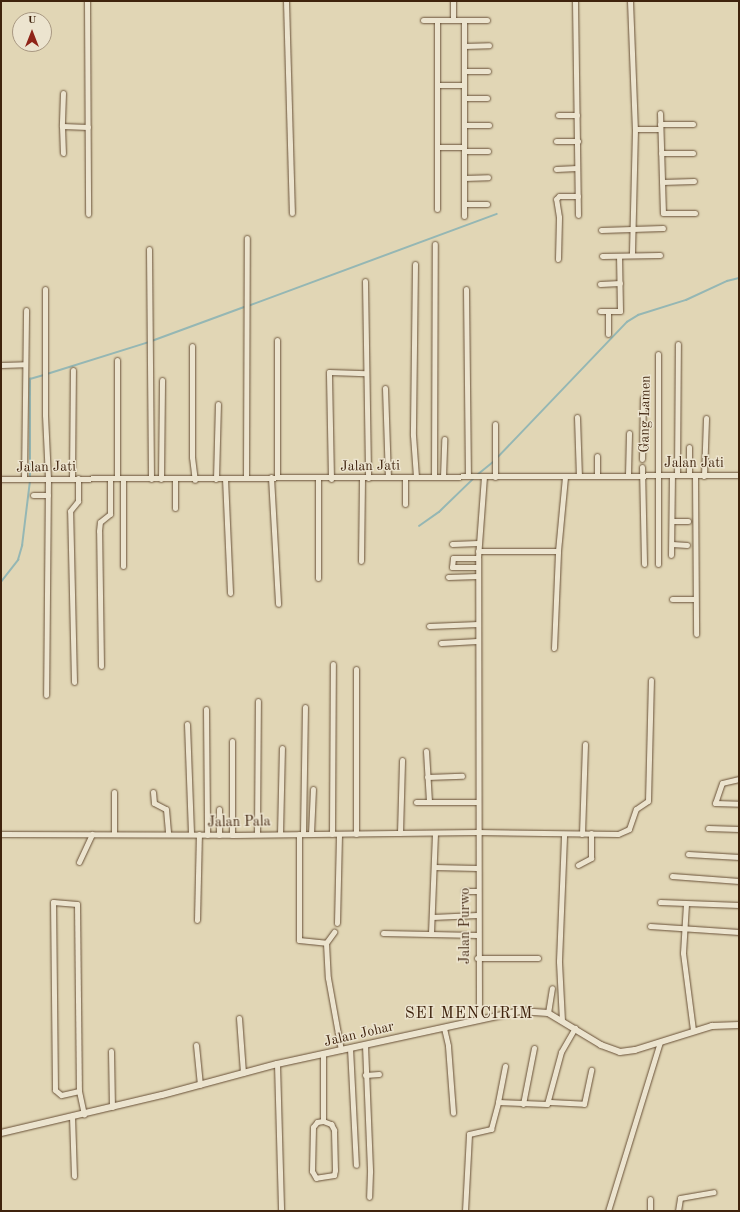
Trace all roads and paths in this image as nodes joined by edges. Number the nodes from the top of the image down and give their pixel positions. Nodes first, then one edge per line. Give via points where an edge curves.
1 (87, 1) edge
2 (286, 1) edge
3 (452, 1) edge
4 (575, 1) edge
5 (630, 1) edge
6 (423, 20) dead end
7 (437, 20) junction
8 (453, 20) junction
9 (464, 20) junction
10 (487, 20) dead end
11 (489, 45) dead end
12 (464, 46) junction
13 (464, 71) junction
14 (488, 71) dead end
15 (436, 85) junction
16 (464, 85) junction
17 (63, 93) dead end
18 (464, 98) junction
19 (487, 98) dead end
20 (660, 112) dead end
21 (558, 115) dead end
22 (577, 115) junction
23 (693, 124) dead end
24 (464, 125) junction
25 (489, 125) dead end
26 (62, 126) junction
27 (660, 126) junction
28 (88, 127) junction
29 (635, 129) junction
30 (556, 141) dead end
31 (578, 141) junction
32 (437, 147) junction
33 (464, 149) junction
34 (488, 151) dead end
35 (62, 153) dead end
36 (661, 153) junction
37 (693, 153) dead end
38 (577, 168) junction
39 (556, 169) dead end
40 (488, 177) dead end
41 (464, 178) junction
42 (662, 182) junction
43 (694, 182) dead end
44 (578, 196) junction
45 (464, 204) junction
46 (487, 204) dead end
47 (437, 209) dead end
48 (292, 213) dead end
49 (695, 213) dead end
50 (88, 214) dead end
51 (578, 215) dead end
52 (464, 216) dead end
53 (663, 228) dead end
54 (633, 229) junction
55 (601, 230) dead end
56 (247, 238) dead end
57 (435, 244) dead end
58 (150, 249) dead end
59 (632, 255) junction
60 (660, 255) dead end
61 (602, 256) dead end
62 (619, 256) junction
63 (558, 259) dead end
64 (415, 264) dead end
65 (365, 281) dead end
66 (620, 283) junction
67 (600, 284) dead end
68 (45, 289) dead end
69 (466, 289) dead end
70 (26, 310) dead end
71 (600, 311) dead end
72 (608, 311) junction
73 (608, 334) dead end
74 (277, 340) dead end
75 (678, 344) dead end
76 (192, 346) dead end
77 (658, 354) dead end
78 (117, 360) dead end
79 (26, 364) junction
80 (1, 365) edge
81 (73, 370) dead end
82 (366, 373) junction
83 (162, 380) dead end
84 (385, 388) dead end
85 (643, 398) dead end
86 (218, 404) dead end
87 (577, 417) dead end
88 (706, 418) dead end
89 (495, 424) dead end
90 (629, 433) dead end
91 (444, 439) dead end
92 (689, 447) dead end
93 (597, 456) dead end
94 (642, 459) dead end
95 (642, 467) dead end
96 (628, 475) junction
97 (642, 475) junction
98 (656, 475) junction
99 (674, 475) junction
100 (692, 475) junction
101 (739, 475) edge
102 (470, 476) junction
103 (482, 476) junction
104 (579, 476) junction
105 (597, 476) junction
106 (704, 476) junction
107 (246, 477) junction
108 (270, 477) junction
109 (277, 477) junction
110 (388, 477) junction
111 (405, 477) junction
112 (416, 477) junction
113 (434, 477) junction
114 (443, 477) junction
115 (495, 477) junction
116 (566, 477) junction
117 (75, 478) junction
118 (117, 478) junction
119 (225, 478) junction
120 (318, 478) junction
121 (331, 478) junction
122 (362, 478) junction
123 (368, 478) junction
124 (1, 479) edge
125 (26, 479) junction
126 (48, 479) junction
127 (110, 479) junction
128 (123, 479) junction
129 (151, 479) junction
130 (161, 479) junction
131 (175, 479) junction
132 (216, 479) junction
133 (195, 480) junction
134 (33, 495) dead end
135 (48, 495) junction
136 (405, 504) dead end
137 (175, 508) dead end
138 (672, 521) junction
139 (688, 522) dead end
140 (478, 543) junction
141 (452, 544) dead end
142 (672, 544) junction
143 (687, 545) dead end
144 (478, 551) junction
145 (558, 551) junction
146 (671, 555) dead end
147 (478, 558) junction
148 (361, 561) dead end
149 (644, 564) dead end
150 (658, 564) dead end
151 (122, 566) dead end
152 (478, 567) junction
153 (478, 576) junction
154 (448, 577) dead end
155 (318, 578) dead end
156 (230, 593) dead end
157 (672, 599) dead end
158 (695, 599) junction
159 (278, 604) dead end
160 (478, 624) junction
161 (430, 626) dead end
162 (696, 634) dead end
163 (477, 641) junction
164 (441, 643) dead end
165 (554, 648) dead end
166 (333, 664) dead end
167 (102, 666) dead end
168 (356, 669) dead end
169 (651, 680) dead end
170 (74, 682) dead end
171 (46, 695) dead end
172 (258, 701) dead end
173 (305, 707) dead end
174 (206, 709) dead end
175 (186, 724) dead end
176 (232, 741) dead end
177 (585, 744) dead end
178 (282, 748) dead end
179 (426, 751) dead end
180 (402, 760) dead end
181 (462, 776) dead end
182 (428, 777) junction
183 (739, 779) edge
184 (313, 788) dead end
185 (114, 792) dead end
186 (153, 792) dead end
187 (416, 802) dead end
188 (429, 802) junction
189 (477, 802) junction
190 (739, 804) edge
191 (219, 809) dead end
192 (708, 828) dead end
193 (739, 829) edge
194 (477, 832) junction
195 (400, 833) junction
196 (435, 833) junction
197 (592, 833) junction
198 (1, 834) edge
199 (92, 834) junction
200 (114, 834) junction
201 (168, 834) junction
202 (191, 834) junction
203 (199, 834) junction
204 (207, 834) junction
205 (257, 834) junction
206 (280, 834) junction
207 (301, 834) junction
208 (312, 834) junction
209 (332, 834) junction
210 (339, 834) junction
211 (356, 834) junction
212 (564, 834) junction
213 (582, 834) junction
214 (219, 835) junction
215 (232, 835) junction
216 (688, 854) dead end
217 (739, 857) edge
218 (79, 862) dead end
219 (578, 865) dead end
220 (434, 867) junction
221 (478, 868) junction
222 (672, 876) dead end
223 (739, 881) edge
224 (464, 891) dead end
225 (477, 891) junction
226 (660, 902) dead end
227 (686, 904) junction
228 (739, 905) edge
229 (477, 915) junction
230 (432, 917) junction
231 (197, 920) dead end
232 (337, 923) dead end
233 (650, 926) dead end
234 (684, 928) junction
235 (334, 932) dead end
236 (739, 932) edge
237 (382, 933) dead end
238 (431, 934) junction
239 (477, 935) junction
240 (326, 943) junction
241 (477, 958) junction
242 (538, 958) dead end
243 (552, 988) dead end
244 (548, 1013) junction
245 (239, 1018) dead end
246 (479, 1020) junction
247 (562, 1021) junction
248 (739, 1025) edge
249 (444, 1028) junction
250 (574, 1028) junction
251 (693, 1030) junction
252 (660, 1042) junction
253 (196, 1045) dead end
254 (365, 1045) junction
255 (350, 1048) junction
256 (534, 1048) dead end
257 (341, 1050) junction
258 (111, 1051) dead end
259 (323, 1055) junction
260 (277, 1064) junction
261 (504, 1066) dead end
262 (591, 1070) dead end
263 (243, 1073) junction
264 (379, 1074) dead end
265 (365, 1075) junction
266 (200, 1085) junction
267 (79, 1092) junction
268 (498, 1102) junction
269 (550, 1102) junction
270 (523, 1104) junction
271 (112, 1107) junction
272 (453, 1113) dead end
273 (84, 1114) junction
274 (72, 1116) junction
275 (322, 1121) junction
276 (1, 1133) edge
277 (356, 1165) dead end
278 (74, 1176) dead end
279 (713, 1192) dead end
280 (369, 1197) dead end
281 (650, 1199) dead end
282 (281, 1211) edge
283 (465, 1211) edge
284 (608, 1211) edge
285 (650, 1211) edge
286 (678, 1211) edge

1 - 28 street
2 - 48 street
3 - 8 street
4 - 22 street
5 - 29 street
6 - 7 street
7 - 8 street
7 - 15 street
8 - 9 street
9 - 10 street
9 - 12 street
11 - 12 street
12 - 13 street
13 - 14 street
13 - 16 street
15 - 16 street
15 - 32 street
16 - 18 street
17 - 26 street
18 - 19 street
18 - 24 street
20 - 27 street
21 - 22 street
22 - 31 street
23 - 27 street
24 - 25 street
24 - 33 street
26 - 28 street
26 - 35 street
27 - 29 street
27 - 36 street
28 - 50 street
29 - 54 street
30 - 31 street
31 - 38 street
32 - 33 street
32 - 47 street
33 - 34 street
33 - 41 street
36 - 37 street
36 - 42 street
38 - 39 street
38 - 44 street
40 - 41 street
41 - 45 street
42 - 43 street
42 - 49 street via 663,213
44 - 51 street
44 - 63 street via 559,196 556,199 559,217
45 - 46 street
45 - 52 street
53 - 54 street
54 - 55 street
54 - 59 street
56 - 107 street
57 - 113 street
58 - 129 street
59 - 60 street
59 - 62 street
61 - 62 street
62 - 66 street
64 - 112 street via 413,435
65 - 82 street
66 - 67 street
66 - 72 street via 620,311
68 - 126 street
69 - 102 street
70 - 79 street
71 - 72 street
72 - 73 street
74 - 109 street
75 - 99 street
76 - 133 street via 192,457
77 - 98 street, Gang Lamen
78 - 118 street
79 - 80 street
79 - 125 street
81 - 117 street
82 - 121 street via 329,372
82 - 123 street
83 - 130 street
84 - 110 street
85 - 94 street
86 - 132 street
87 - 104 street
88 - 106 street
89 - 115 street
90 - 96 street
91 - 114 street
92 - 100 street
93 - 105 street
95 - 97 street
96 - 97 street, Jalan Jati
96 - 105 street, Jalan Jati
97 - 98 street, Jalan Jati
97 - 149 street
98 - 99 street, Jalan Jati
98 - 150 street, Gang Lamen
99 - 100 street, Jalan Jati
99 - 138 street
100 - 106 street, Jalan Jati
100 - 158 street
101 - 106 street, Jalan Jati
102 - 103 street, Jalan Jati
102 - 114 street, Jalan Jati
103 - 115 street, Jalan Jati
103 - 140 street, Jalan Purwo
104 - 105 street, Jalan Jati
104 - 116 street, Jalan Jati
107 - 108 street, Jalan Jati
107 - 119 street, Jalan Jati
108 - 109 street, Jalan Jati
108 - 159 street
109 - 120 street, Jalan Jati
110 - 111 street, Jalan Jati
110 - 123 street, Jalan Jati
111 - 112 street, Jalan Jati
111 - 136 street
112 - 113 street, Jalan Jati
113 - 114 street, Jalan Jati
115 - 116 street, Jalan Jati
116 - 145 street
117 - 126 street, Jalan Jati
117 - 127 street, Jalan Jati
117 - 170 street via 78,502 70,510
118 - 127 street, Jalan Jati
118 - 128 street, Jalan Jati
119 - 132 street, Jalan Jati
119 - 156 street
120 - 121 street, Jalan Jati
120 - 155 street
121 - 122 street, Jalan Jati
122 - 123 street, Jalan Jati
122 - 148 street
124 - 125 street, Jalan Jati
125 - 126 street, Jalan Jati
126 - 135 street
127 - 167 street via 110,514 100,522 99,531
128 - 129 street, Jalan Jati
128 - 151 street
129 - 130 street, Jalan Jati
130 - 131 street, Jalan Jati
131 - 133 street, Jalan Jati
131 - 137 street
132 - 133 street, Jalan Jati
134 - 135 street
135 - 171 street
138 - 139 street
138 - 142 street
140 - 141 street
140 - 144 street, Jalan Purwo
142 - 143 street
142 - 146 street
144 - 145 street
144 - 147 street, Jalan Purwo
145 - 165 street
147 - 152 street, Jalan Purwo
147 - 152 street via 453,558 452,567
152 - 153 street, Jalan Purwo
153 - 154 street
153 - 160 street, Jalan Purwo
157 - 158 street
158 - 162 street
160 - 161 street
160 - 163 street, Jalan Purwo
163 - 164 street
163 - 189 street, Jalan Purwo
166 - 209 street
168 - 211 street
169 - 197 street, Jalan Pala via 648,801 636,809 632,825 627,831 618,834
172 - 205 street
173 - 207 street
174 - 204 street
175 - 202 street
176 - 215 street
177 - 213 street
178 - 206 street
179 - 182 street
180 - 195 street
181 - 182 street
182 - 188 street
183 - 190 street via 722,784 715,803
184 - 208 street
185 - 200 street
186 - 201 street via 154,803 166,809
187 - 188 street
188 - 189 street
189 - 194 street, Jalan Purwo
191 - 214 street
192 - 193 street
194 - 196 street, Jalan Pala
194 - 212 street, Jalan Pala
194 - 221 street, Jalan Purwo
195 - 196 street, Jalan Pala
195 - 211 street, Jalan Pala
196 - 220 street
197 - 213 street, Jalan Pala
197 - 219 street via 591,858 585,864
198 - 199 street, Jalan Pala
199 - 200 street, Jalan Pala
199 - 218 street
200 - 201 street, Jalan Pala
201 - 202 street, Jalan Pala
202 - 203 street, Jalan Pala
203 - 204 street, Jalan Pala
203 - 231 street
204 - 214 street, Jalan Pala
205 - 206 street, Jalan Pala
205 - 215 street, Jalan Pala
206 - 207 street, Jalan Pala
207 - 208 street, Jalan Pala
207 - 240 street via 299,940
208 - 209 street, Jalan Pala
209 - 210 street, Jalan Pala
210 - 211 street, Jalan Pala
210 - 232 street
212 - 213 street, Jalan Pala
212 - 247 street via 559,961
214 - 215 street, Jalan Pala
216 - 217 street
220 - 221 street
220 - 230 street
221 - 225 street, Jalan Purwo
222 - 223 street
224 - 225 street
225 - 229 street, Jalan Purwo
226 - 227 street
227 - 228 street
227 - 234 street
229 - 230 street
229 - 239 street, Jalan Purwo
230 - 238 street
233 - 234 street
234 - 236 street
234 - 251 street via 683,952
235 - 240 street
237 - 238 street
238 - 239 street
239 - 241 street, Jalan Purwo
240 - 257 street via 328,978
241 - 242 street
241 - 246 street, Jalan Purwo
243 - 244 street
244 - 246 street, Jalan Johar via 526,1010
244 - 247 street, Jalan Johar
245 - 263 street
246 - 249 street, Jalan Johar
247 - 250 street, Jalan Johar
248 - 251 street, Jalan Johar
249 - 254 street, Jalan Johar
249 - 272 street via 448,1046
250 - 252 street, Jalan Johar via 615,1051 630,1051
250 - 269 street via 561,1052
251 - 252 street, Jalan Johar
252 - 284 street
253 - 266 street
254 - 255 street, Jalan Johar
254 - 265 street
255 - 257 street, Jalan Johar
255 - 277 street
256 - 270 street
257 - 259 street, Jalan Johar
258 - 271 street
259 - 260 street, Jalan Johar
259 - 275 street
260 - 263 street, Jalan Johar
260 - 282 street
261 - 268 street
262 - 269 street via 584,1104
263 - 266 street, Jalan Johar
264 - 265 street
265 - 280 street
266 - 271 street, Jalan Johar
267 - 267 street via 77,904 53,902 55,1090 61,1095
267 - 273 street
268 - 270 street
268 - 283 street via 491,1130 469,1134
269 - 270 street
271 - 273 street, Jalan Johar
273 - 274 street, Jalan Johar
274 - 276 street, Jalan Johar
274 - 278 street
275 - 275 street via 313,1127 312,1171 316,1178 334,1175 335,1170 334,1130 331,1124
279 - 286 street via 679,1198
281 - 285 street

